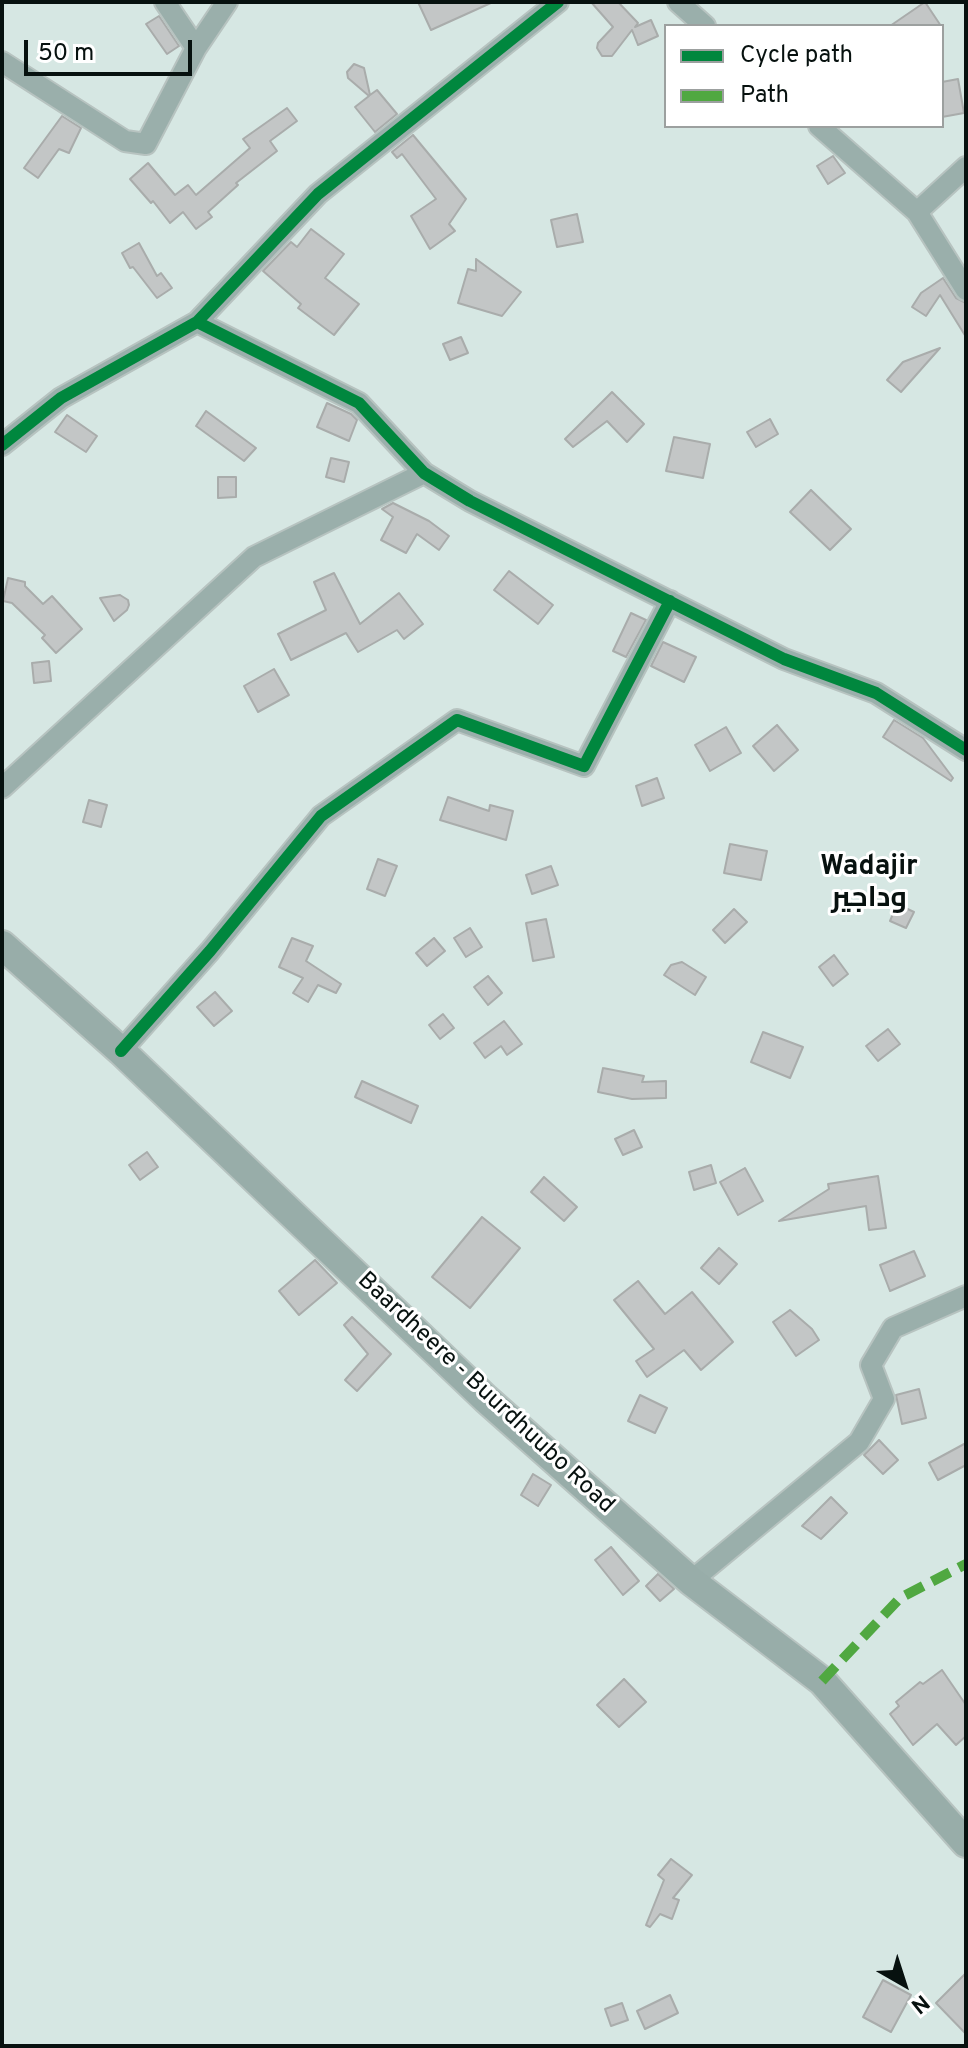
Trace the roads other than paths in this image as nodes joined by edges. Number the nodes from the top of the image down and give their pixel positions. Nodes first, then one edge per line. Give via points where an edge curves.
1 (165, 2) edge
2 (227, 2) edge
3 (558, 2) edge
4 (678, 2) edge
5 (703, 24) edge
6 (196, 48) junction
7 (2, 62) edge
8 (821, 128) edge
9 (966, 167) edge
10 (917, 212) junction
11 (966, 290) edge
12 (197, 322) junction
13 (2, 445) edge
14 (424, 473) junction
15 (670, 601) junction
16 (966, 750) edge
17 (2, 788) edge
18 (2, 945) edge
19 (121, 1051) junction
20 (966, 1296) edge
21 (691, 1581) junction
22 (966, 1843) edge

1 - 6 street
2 - 6 street
3 - 12 street via 318,194
4 - 5 street
6 - 7 street via 146,144 125,141
8 - 10 street
9 - 10 street
10 - 11 street
12 - 13 street via 61,398
12 - 14 street via 359,403
14 - 15 street
14 - 17 street via 254,557
15 - 16 street via 784,659 876,693
15 - 19 street via 584,766 457,720 321,816
18 - 19 main road, Baardheere - Buurdhuubo Road
19 - 21 main road, Baardheere - Buurdhuubo Road via 486,1399
20 - 21 street via 893,1328 871,1365 884,1399 859,1442
21 - 22 main road, Baardheere - Buurdhuubo Road via 822,1681

